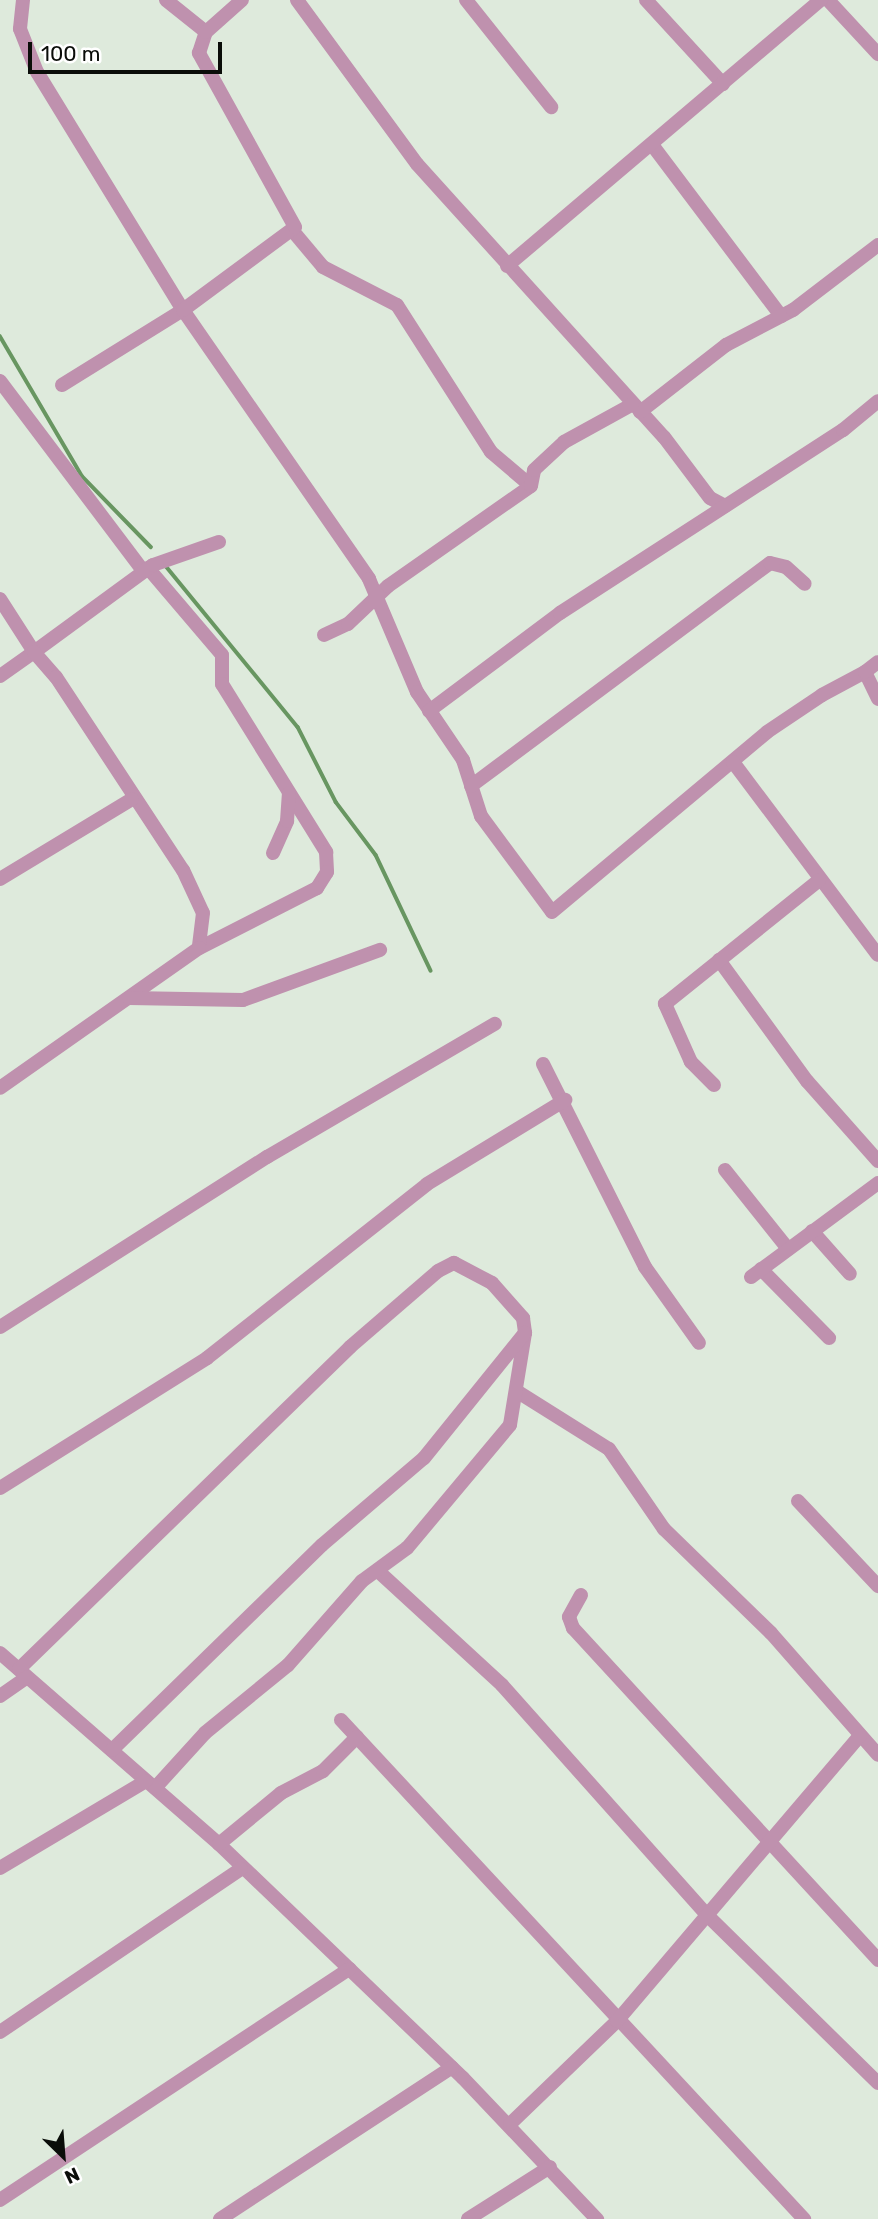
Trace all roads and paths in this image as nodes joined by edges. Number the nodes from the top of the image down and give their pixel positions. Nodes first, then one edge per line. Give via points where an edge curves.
1 (23, 0) edge
2 (166, 0) edge
3 (243, 0) edge
4 (297, 0) edge
5 (466, 0) edge
6 (646, 0) edge
7 (821, 0) edge
8 (828, 0) edge
9 (206, 32) junction
10 (878, 54) edge
11 (723, 84) junction
12 (551, 107) dead end
13 (653, 146) junction
14 (292, 230) junction
15 (878, 245) edge
16 (507, 266) junction
17 (183, 310) junction
18 (781, 316) junction
19 (0, 381) edge
20 (62, 384) dead end
21 (878, 401) edge
22 (635, 408) junction
23 (531, 486) junction
24 (725, 506) junction
25 (219, 542) dead end
26 (146, 570) junction
27 (805, 584) dead end
28 (374, 597) junction
29 (0, 598) edge
30 (324, 635) dead end
31 (34, 652) junction
32 (878, 662) edge
33 (864, 672) junction
34 (0, 676) edge
35 (878, 699) edge
36 (429, 711) junction
37 (733, 762) junction
38 (471, 786) junction
39 (289, 793) junction
40 (132, 799) junction
41 (273, 853) dead end
42 (0, 879) edge
43 (819, 880) junction
44 (199, 948) junction
45 (380, 950) dead end
46 (878, 955) edge
47 (719, 960) junction
48 (129, 998) junction
49 (495, 1024) dead end
50 (543, 1064) dead end
51 (714, 1085) dead end
52 (0, 1088) edge
53 (565, 1100) junction
54 (878, 1161) edge
55 (726, 1170) dead end
56 (878, 1183) edge
57 (812, 1231) junction
58 (788, 1249) junction
59 (850, 1274) dead end
60 (0, 1327) edge
61 (525, 1333) junction
62 (829, 1338) dead end
63 (699, 1343) dead end
64 (518, 1392) junction
65 (0, 1488) edge
66 (798, 1501) dead end
67 (378, 1571) junction
68 (878, 1586) edge
69 (581, 1595) dead end
70 (0, 1653) edge
71 (22, 1674) junction
72 (0, 1696) edge
73 (341, 1720) dead end
74 (860, 1734) junction
75 (357, 1737) junction
76 (112, 1751) junction
77 (878, 1755) edge
78 (151, 1785) junction
79 (774, 1840) junction
80 (219, 1844) junction
81 (0, 1868) edge
82 (241, 1869) junction
83 (709, 1917) junction
84 (878, 1960) edge
85 (349, 1969) junction
86 (617, 2021) junction
87 (0, 2032) edge
88 (452, 2067) junction
89 (878, 2083) edge
90 (510, 2124) junction
91 (550, 2167) junction
92 (0, 2200) edge
93 (219, 2219) edge
94 (468, 2219) edge
95 (597, 2219) edge
96 (804, 2219) edge

1 - 17 street via 20,29 32,65
2 - 9 street
3 - 9 street
4 - 16 street via 365,99
5 - 12 street
6 - 11 street
7 - 11 street
8 - 10 street
9 - 14 street via 199,53 204,67 290,208
11 - 13 street
13 - 16 street
13 - 18 street
14 - 17 street
14 - 23 street via 323,267 397,305 491,452
15 - 18 street
16 - 22 street
17 - 20 street
17 - 28 street via 369,579
18 - 22 street via 726,345
19 - 26 street
21 - 24 street
22 - 23 street via 564,442 534,470
22 - 24 street via 710,498
23 - 28 street
24 - 36 street via 560,613
25 - 26 street
26 - 31 street
26 - 39 street via 222,656 222,684
27 - 38 street via 786,567 770,563
28 - 30 street via 348,624
28 - 36 street
29 - 31 street
31 - 34 street
31 - 40 street
32 - 33 street
33 - 35 street
33 - 37 street via 767,732
36 - 38 street via 463,760
37 - 38 street via 552,912 481,816
37 - 43 street
39 - 41 street via 287,821
39 - 44 street via 317,830 327,872 306,895
40 - 42 street
40 - 44 street via 193,890 203,913
43 - 46 street
43 - 47 street
44 - 48 street
45 - 48 street via 243,1000
47 - 51 street via 664,1009 691,1062
47 - 54 street via 807,1081
48 - 52 street
49 - 60 street via 267,1157
50 - 53 street
53 - 63 street via 645,1267
53 - 65 street via 427,1184 207,1358
55 - 58 street
56 - 57 street
57 - 58 street
57 - 59 street
58 - 62 street via 756,1273
61 - 64 street
61 - 71 street via 523,1318 492,1283 454,1263 438,1271 341,1356
61 - 76 street via 424,1458 322,1545
64 - 67 street via 510,1425 494,1448 407,1548
64 - 74 street via 603,1442 664,1529 771,1633
66 - 68 street
67 - 78 street
67 - 83 street via 502,1685
69 - 79 street via 569,1617 573,1628 710,1782
70 - 71 street
71 - 72 street
71 - 76 street
73 - 75 street
74 - 77 street
74 - 79 street
75 - 80 street via 323,1771 281,1793
75 - 86 street
76 - 78 street
78 - 80 street
78 - 81 street
79 - 83 street
79 - 84 street
80 - 82 street
82 - 85 street
82 - 87 street
83 - 86 street
83 - 89 street
85 - 88 street
85 - 92 street
86 - 90 street
86 - 96 street
88 - 90 street
88 - 93 street
90 - 91 street
91 - 94 street
91 - 95 street

